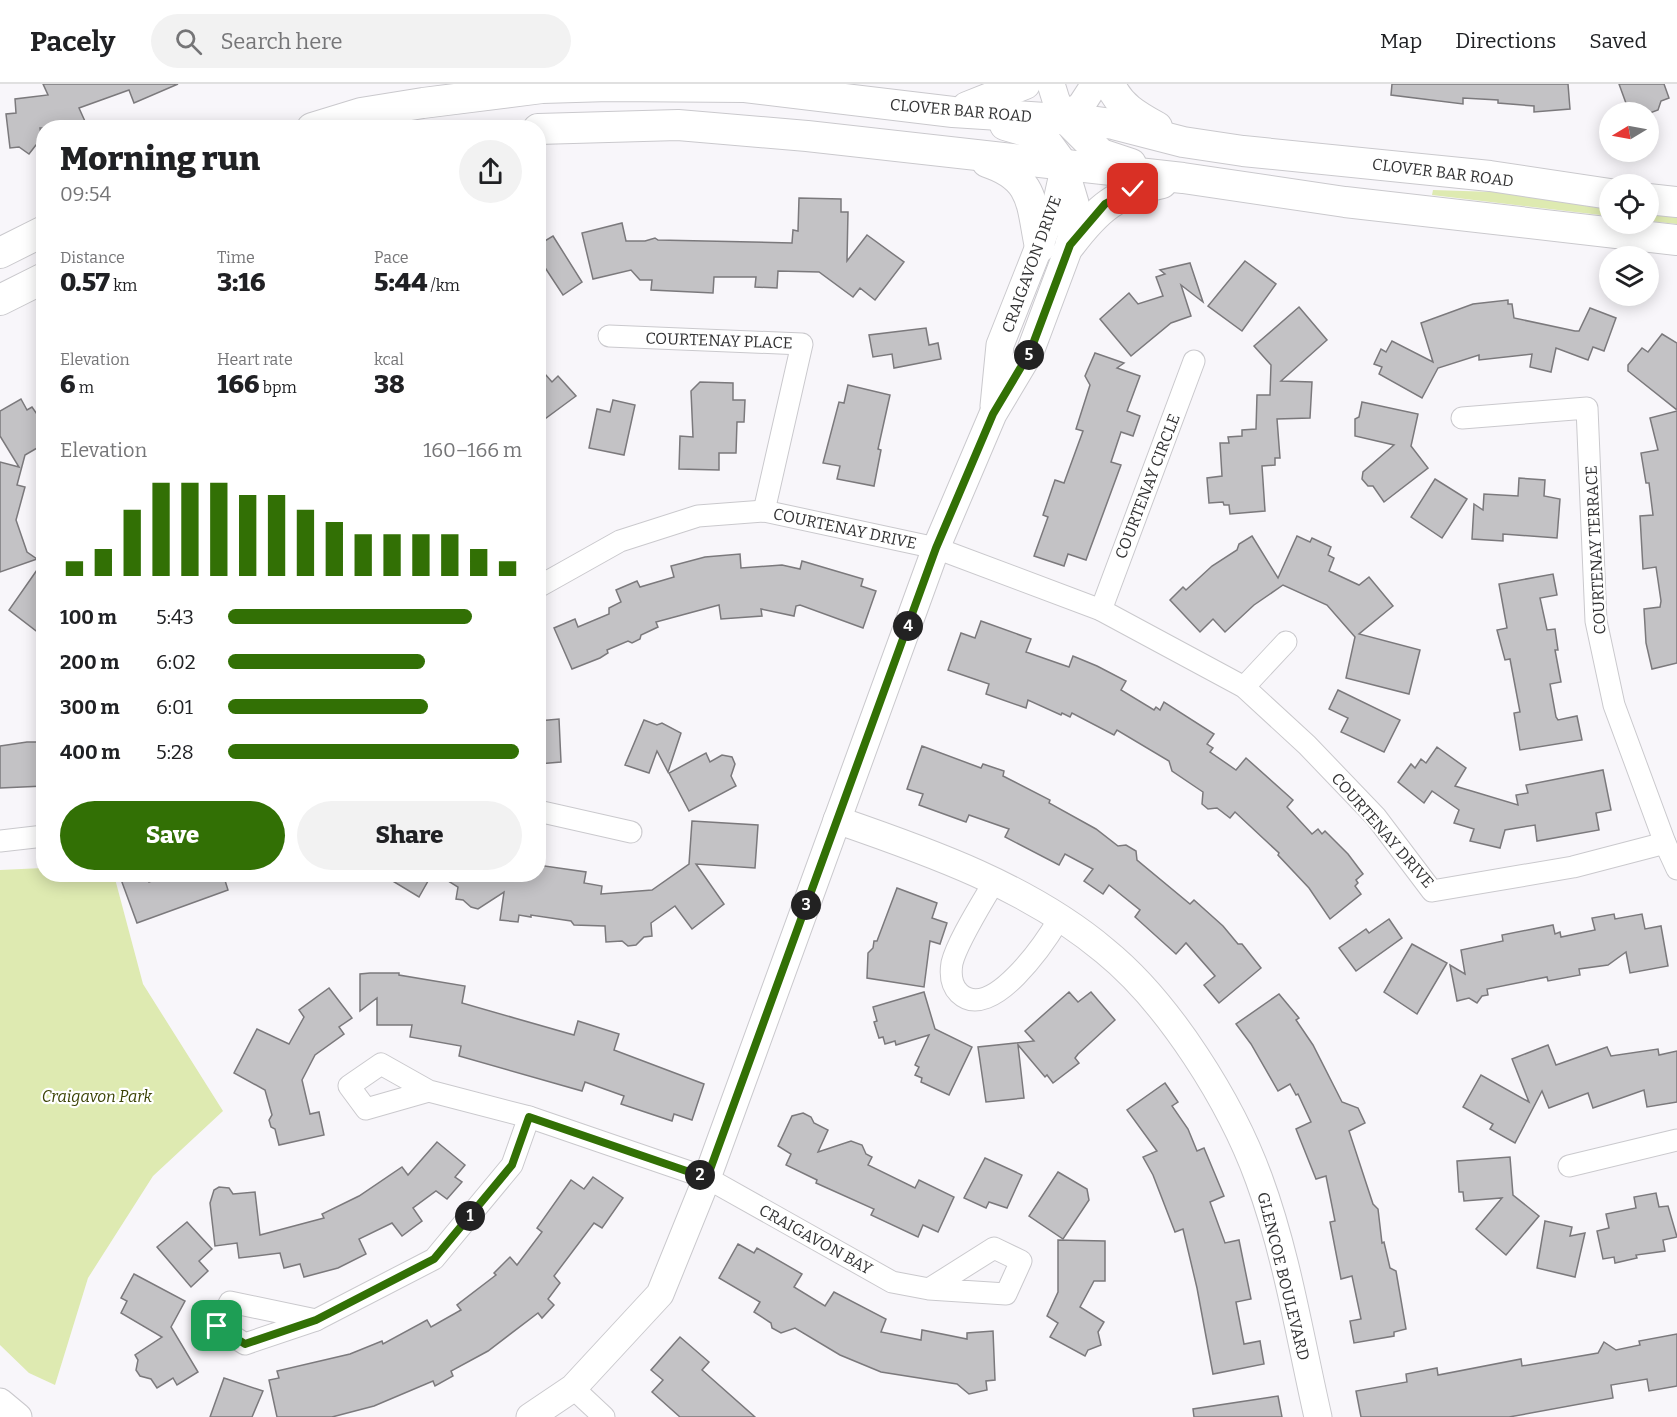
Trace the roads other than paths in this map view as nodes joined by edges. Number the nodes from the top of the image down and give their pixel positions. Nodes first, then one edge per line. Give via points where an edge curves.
1 (1025, 84) edge
2 (1051, 84) edge
3 (1095, 84) edge
4 (1110, 84) edge
5 (952, 112) junction
6 (338, 120) edge
7 (546, 129) edge
8 (1057, 130) junction
9 (1183, 142) junction
10 (1089, 143) junction
11 (959, 152) junction
12 (1064, 166) junction
13 (1183, 178) junction
14 (1599, 192) edge
15 (1659, 200) edge
16 (1677, 202) edge
17 (36, 235) edge
18 (1677, 240) edge
19 (1070, 245) junction
20 (1040, 247) junction
21 (0, 253) edge
22 (36, 282) edge
23 (0, 300) edge
24 (609, 336) dead end
25 (1194, 362) dead end
26 (993, 414) junction
27 (1462, 418) dead end
28 (764, 511) junction
29 (936, 548) junction
30 (546, 582) edge
31 (1101, 610) junction
32 (1286, 642) dead end
33 (1244, 687) junction
34 (546, 813) edge
35 (837, 820) junction
36 (631, 832) dead end
37 (36, 838) edge
38 (0, 841) edge
39 (1665, 843) junction
40 (1677, 869) edge
41 (994, 882) junction
42 (1059, 919) junction
43 (429, 1091) dead end
44 (529, 1117) junction
45 (1677, 1140) edge
46 (1569, 1166) dead end
47 (707, 1178) junction
48 (929, 1289) dead end
49 (316, 1320) dead end
50 (573, 1388) junction
51 (0, 1402) edge
52 (18, 1417) edge
53 (530, 1417) edge
54 (604, 1417) edge
55 (1318, 1417) edge

1 - 5 main road
2 - 8 street
3 - 8 street
4 - 9 main road via 1116,98 1136,116
5 - 6 main road, CLOVER BAR ROAD via 746,87 609,86 542,88 423,103
5 - 8 main road, CLOVER BAR ROAD
7 - 11 main road via 678,125
8 - 9 main road, CLOVER BAR ROAD via 1113,124
8 - 10 main road
8 - 11 main road via 1016,147
8 - 12 main road
9 - 10 main road via 1101,138
9 - 14 main road, CLOVER BAR ROAD via 1490,176
10 - 12 main road
10 - 13 main road via 1101,154
11 - 12 main road
11 - 20 main road via 1017,176 1029,195
12 - 13 main road
12 - 19 street, CRAIGAVON DRIVE via 1075,203
12 - 20 street, CRAIGAVON DRIVE via 1057,201
13 - 18 main road via 1345,202
13 - 19 main road via 1133,189 1105,204
15 - 16 main road
17 - 21 main road
19 - 26 street, CRAIGAVON DRIVE via 1030,352
20 - 26 street, CRAIGAVON DRIVE via 1000,345
22 - 23 main road
24 - 28 street, COURTENAY PLACE via 802,344
25 - 31 street, COURTENAY CIRCLE
26 - 29 street, CRAIGAVON DRIVE
27 - 39 street, COURTENAY TERRACE via 1587,408 1596,621 1614,705
28 - 29 street, COURTENAY DRIVE
28 - 30 street, COURTENAY DRIVE via 698,516 620,541
29 - 31 street, COURTENAY DRIVE
29 - 35 street, CRAIGAVON DRIVE
31 - 33 street, COURTENAY DRIVE
32 - 33 street
33 - 39 street, COURTENAY DRIVE via 1308,745 1376,817 1432,891 1573,867
34 - 36 street
35 - 41 street, GLENCOE BOULEVARD via 944,859
35 - 47 street, CRAIGAVON DRIVE
37 - 38 street
39 - 40 street
41 - 42 street, GLENCOE BOULEVARD
41 - 42 street via 952,962 951,980 960,994 977,1000 998,992 1036,957
42 - 55 street, GLENCOE BOULEVARD via 1106,951 1142,987 1188,1045 1227,1107 1259,1178 1280,1250
43 - 44 street, CRAIGAVON BAY
44 - 47 street, CRAIGAVON BAY
44 - 49 street via 512,1165 434,1259
45 - 46 street
47 - 48 street, CRAIGAVON BAY via 892,1282
47 - 50 street, CRAIGAVON DRIVE via 660,1294
50 - 53 street, CRAIGAVON DRIVE
50 - 54 street
51 - 52 street

